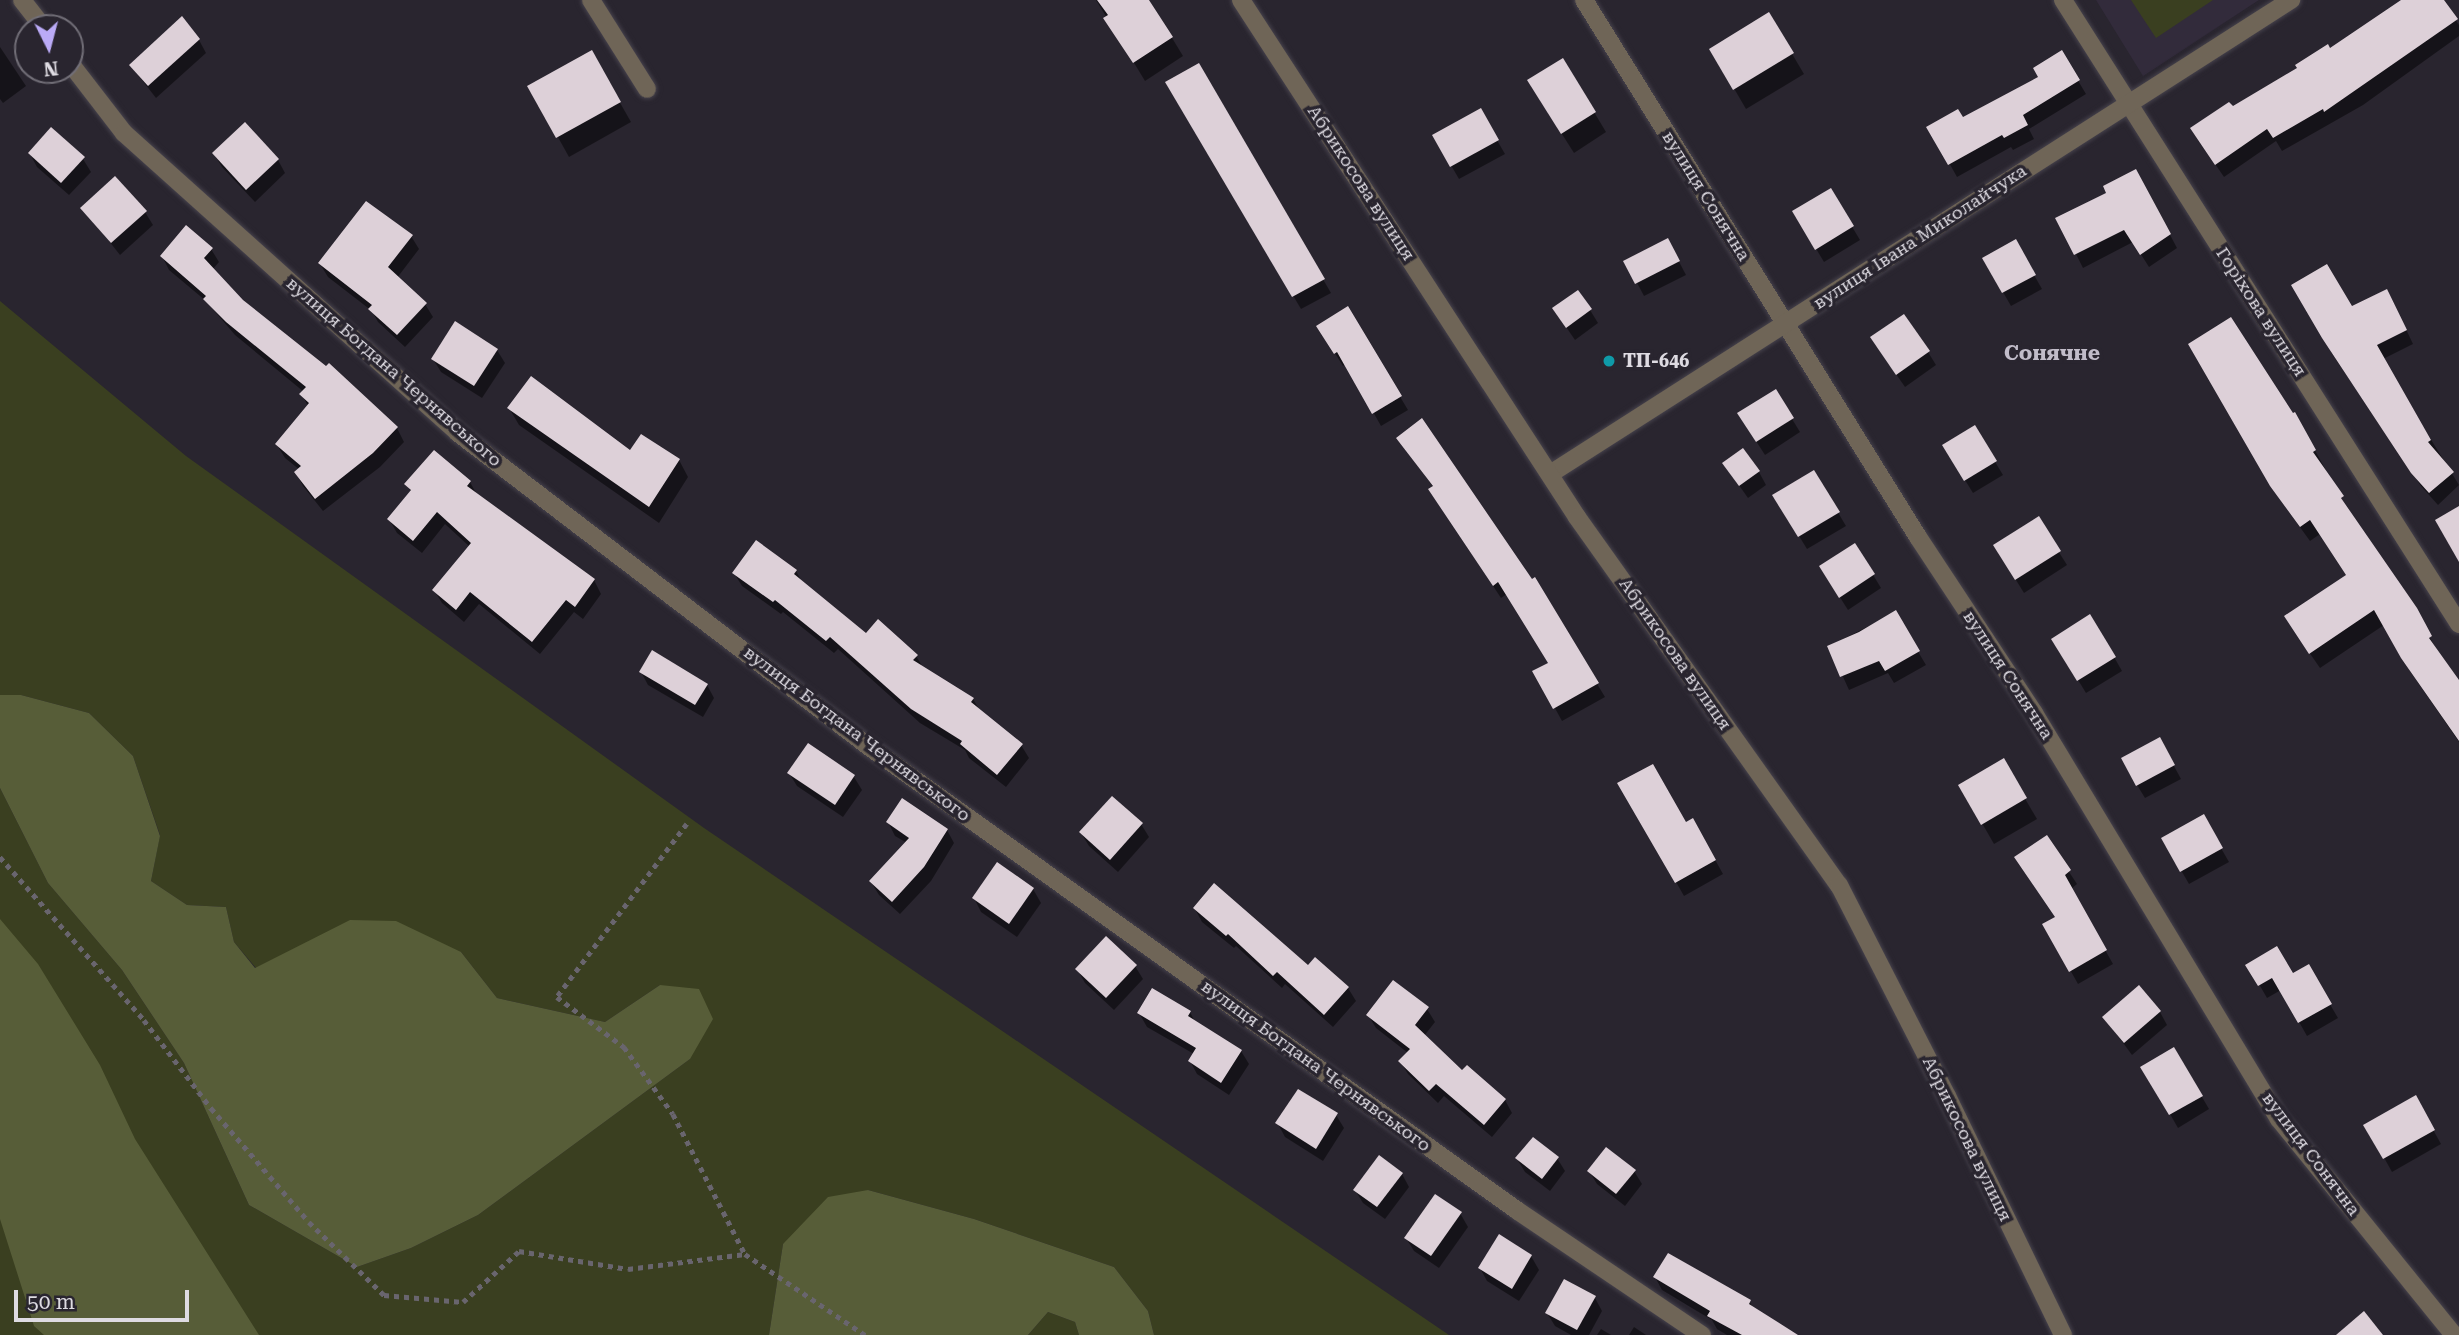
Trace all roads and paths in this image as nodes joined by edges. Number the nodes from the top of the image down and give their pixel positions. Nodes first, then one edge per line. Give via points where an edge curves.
1 (22, 0) edge
2 (591, 0) edge
3 (1241, 0) edge
4 (1584, 0) edge
5 (2063, 0) edge
6 (2291, 0) edge
7 (33, 14) edge
8 (84, 81) edge
9 (647, 89) dead end
10 (2127, 104) junction
11 (1785, 323) junction
12 (1550, 474) junction
13 (2459, 624) edge
14 (687, 824) dead end
15 (0, 857) edge
16 (745, 1254) junction
17 (865, 1335) edge
18 (1702, 1335) edge
19 (2063, 1335) edge
20 (2454, 1335) edge

1 - 7 street
2 - 9 street
3 - 12 street, Абрикосова вулиця
4 - 11 street, вулиця Сонячна
5 - 10 street, Горіхова вулиця
6 - 10 street, вулиця Івана Миколайчука
8 - 18 street, вулиця Богдана Чернявського via 124,133 458,433 868,746 1507,1203
10 - 11 street, вулиця Івана Миколайчука
10 - 13 street, Горіхова вулиця
11 - 12 street, вулиця Івана Миколайчука
11 - 20 street, вулиця Сонячна via 2034,713 2279,1119
12 - 19 street, Абрикосова вулиця via 1839,884
14 - 16 path via 557,997 624,1047 673,1114
15 - 16 path via 144,1020 211,1108 309,1222 384,1295 463,1302 519,1251 628,1269
16 - 17 path

